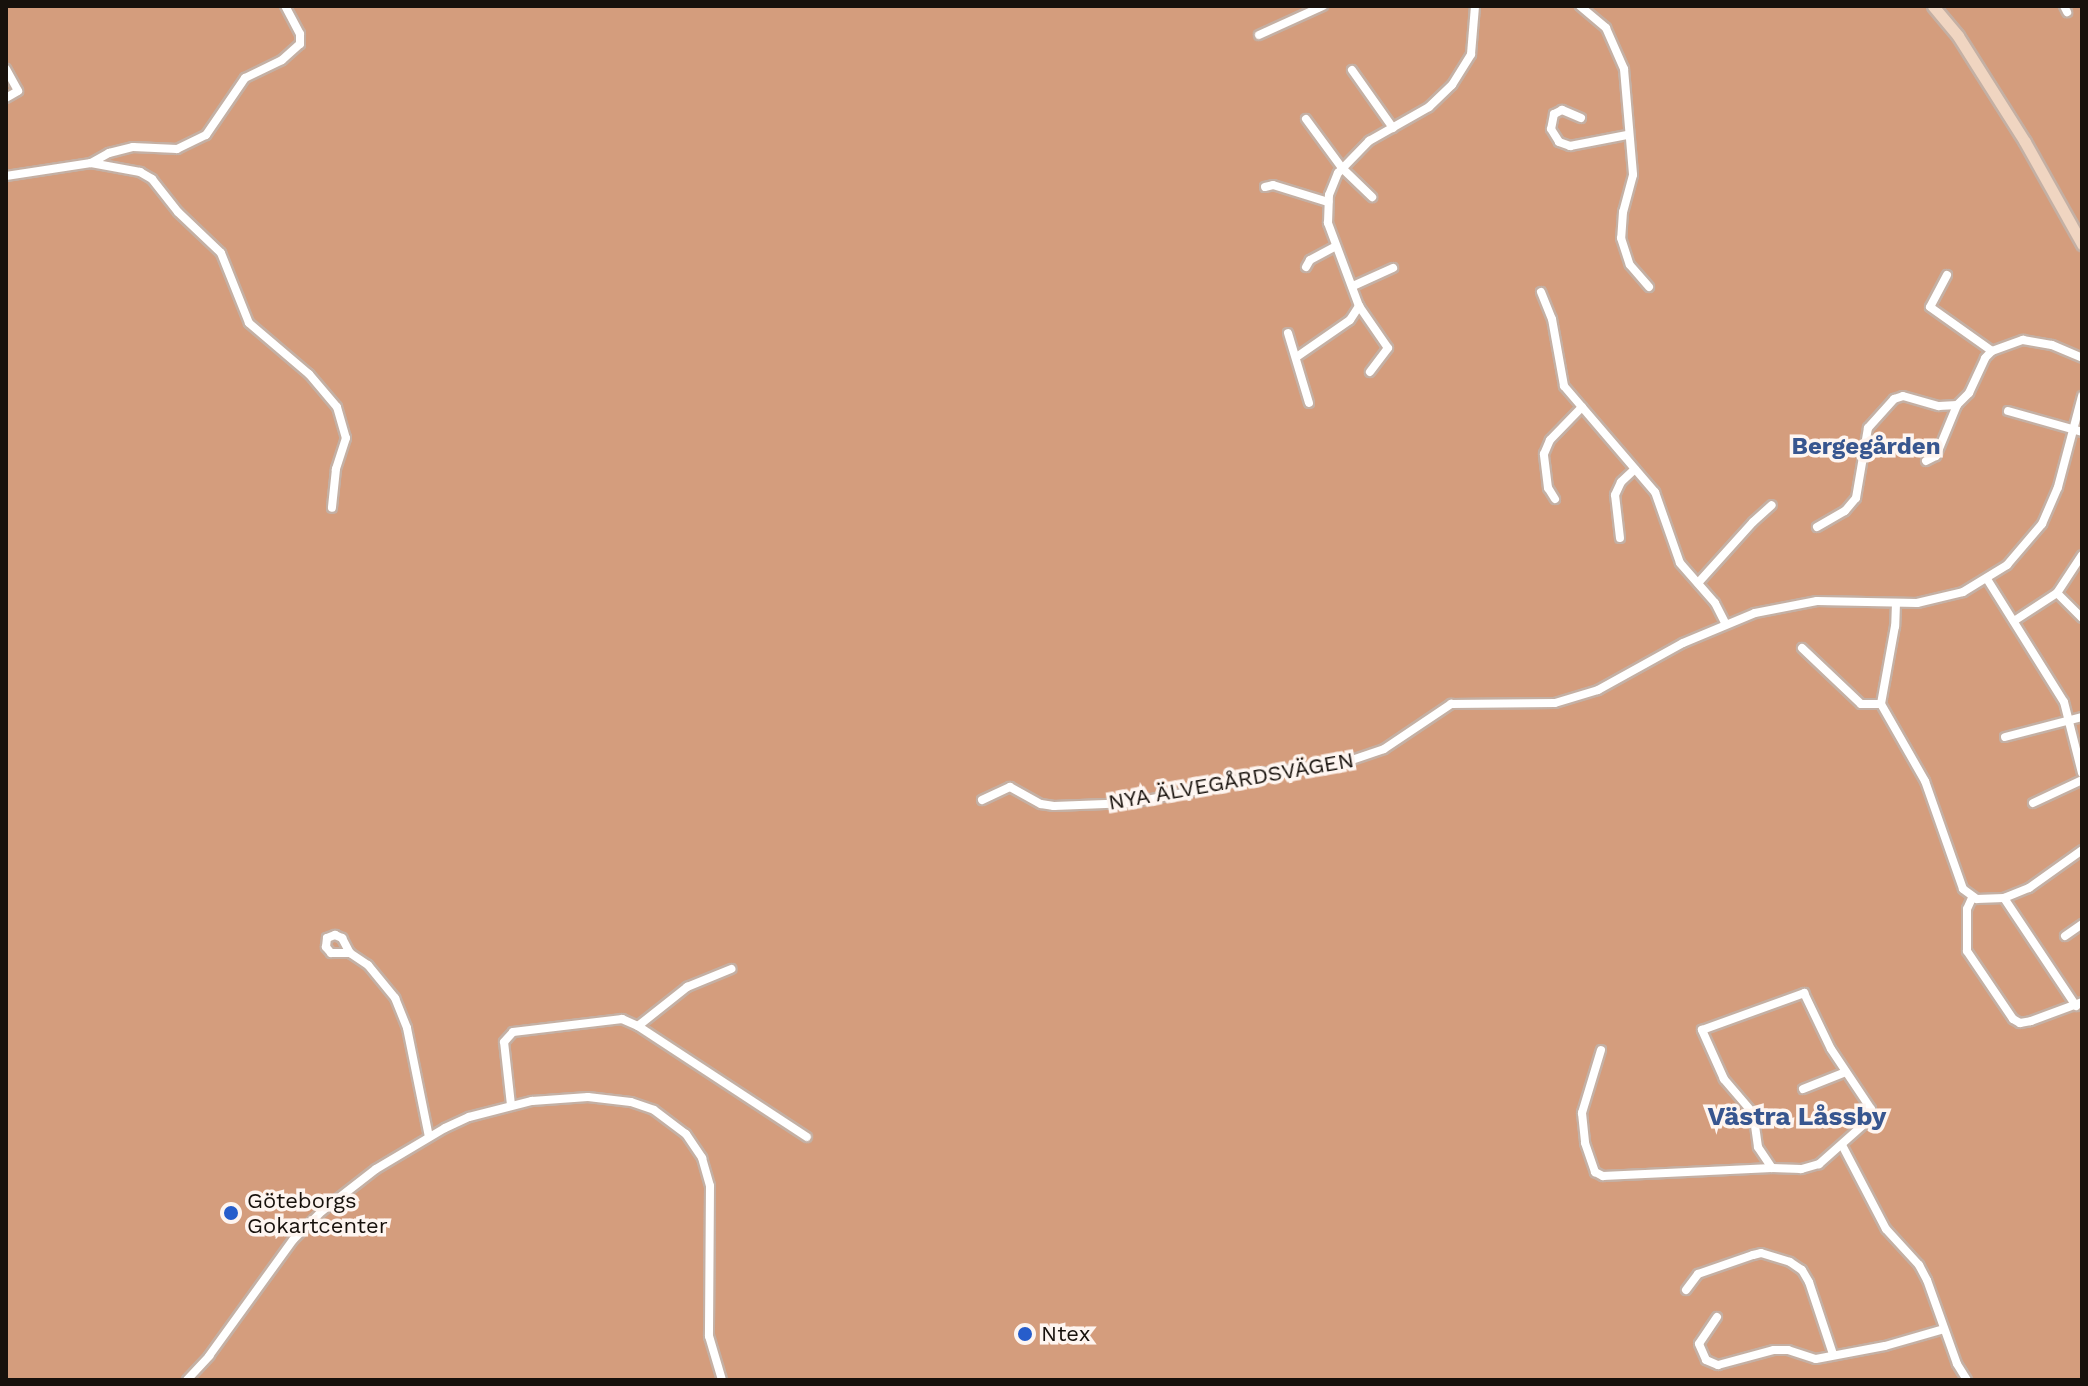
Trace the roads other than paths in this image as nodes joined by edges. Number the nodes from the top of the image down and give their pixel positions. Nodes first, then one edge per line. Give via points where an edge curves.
1 (285, 6) edge
2 (1323, 6) edge
3 (1475, 6) edge
4 (1580, 6) edge
5 (1933, 6) edge
6 (1259, 35) dead end
7 (6, 69) edge
8 (1352, 70) dead end
9 (6, 98) edge
10 (1581, 118) dead end
11 (1306, 119) dead end
12 (1393, 128) junction
13 (1627, 135) junction
14 (91, 163) junction
15 (1342, 168) junction
16 (6, 176) edge
17 (1265, 187) dead end
18 (1372, 197) dead end
19 (1328, 202) junction
20 (2082, 244) edge
21 (1334, 247) junction
22 (1306, 267) dead end
23 (1393, 268) dead end
24 (1947, 275) dead end
25 (1353, 286) junction
26 (1649, 287) dead end
27 (1541, 292) dead end
28 (1359, 306) junction
29 (1288, 333) dead end
30 (1992, 351) junction
31 (1298, 356) junction
32 (2082, 358) edge
33 (1370, 372) dead end
34 (2082, 396) edge
35 (1309, 403) dead end
36 (1957, 405) junction
37 (1582, 407) junction
38 (2008, 411) dead end
39 (2078, 430) edge
40 (1926, 461) dead end
41 (1635, 469) junction
42 (1555, 499) dead end
43 (1772, 505) dead end
44 (332, 508) dead end
45 (1817, 527) dead end
46 (1620, 538) dead end
47 (2082, 555) edge
48 (1987, 579) junction
49 (1698, 583) junction
50 (2057, 593) junction
51 (1896, 603) junction
52 (2082, 618) edge
53 (2014, 621) junction
54 (1725, 623) junction
55 (1802, 648) dead end
56 (1881, 704) junction
57 (2082, 717) edge
58 (2068, 719) junction
59 (2005, 737) dead end
60 (2082, 773) edge
61 (2082, 780) edge
62 (982, 800) dead end
63 (2033, 803) dead end
64 (2082, 850) edge
65 (1972, 898) junction
66 (2004, 898) junction
67 (2082, 924) edge
68 (2065, 936) dead end
69 (350, 953) dead end
70 (731, 969) dead end
71 (2079, 1004) edge
72 (638, 1026) junction
73 (1601, 1050) dead end
74 (1846, 1072) junction
75 (1803, 1089) dead end
76 (511, 1105) junction
77 (429, 1137) junction
78 (807, 1137) dead end
79 (1842, 1145) junction
80 (1772, 1168) junction
81 (1686, 1290) dead end
82 (1717, 1317) dead end
83 (1944, 1329) junction
84 (1833, 1354) junction
85 (187, 1380) edge
86 (722, 1380) edge
87 (1967, 1380) edge

1 - 14 street via 300,44 282,60 245,78 206,135 177,149 133,147
2 - 6 street
3 - 12 street via 1474,44 1463,70 1429,107
4 - 13 street via 1606,28 1621,56
5 - 20 street via 2025,142
7 - 9 street via 18,91
8 - 12 street
10 - 13 street via 1562,110 1554,114 1551,129 1559,142 1570,146
11 - 15 street
12 - 15 street via 1369,141
13 - 26 street via 1633,175 1621,238 1630,265
14 - 16 street
14 - 44 street via 152,179 221,253 249,323 329,396 346,438
15 - 18 street
15 - 19 street
17 - 19 street
19 - 21 street
21 - 22 street
21 - 25 street
23 - 25 street
24 - 30 street via 1930,307
25 - 28 street
27 - 37 street via 1552,319 1560,378
28 - 31 street via 1350,320
28 - 33 street via 1388,348
29 - 31 street
30 - 32 street via 2023,340
30 - 36 street
31 - 35 street
34 - 39 street, NYA ÄLVEGÅRDSVÄGEN
36 - 40 street via 1936,456
36 - 45 street via 1903,396 1884,406 1868,428 1856,498
37 - 41 street
37 - 42 street via 1550,440 1544,454 1548,488
38 - 39 street
39 - 48 street, NYA ÄLVEGÅRDSVÄGEN via 2042,524 2023,549
41 - 46 street via 1615,495
41 - 49 street via 1655,492 1680,563
43 - 49 street
47 - 50 street
48 - 51 street, NYA ÄLVEGÅRDSVÄGEN via 1955,595
48 - 53 street
49 - 54 street
50 - 52 street
50 - 53 street
51 - 54 street, NYA ÄLVEGÅRDSVÄGEN via 1817,601
51 - 56 street
53 - 58 street via 2053,680
54 - 62 street, NYA ÄLVEGÅRDSVÄGEN via 1620,681 1576,698 1444,707 1403,739 1354,761 1259,773 1131,803 1054,806 1010,787
55 - 56 street via 1861,704
56 - 65 street via 1925,781 1959,880
57 - 58 street
58 - 59 street
58 - 60 street
61 - 63 street
64 - 66 street via 2029,888
65 - 66 street
65 - 71 street via 1967,951 2013,1019 2025,1023
66 - 71 street
67 - 68 street
69 - 77 street via 368,965 395,998 407,1028
70 - 72 street via 687,987
72 - 76 street via 622,1019 513,1032 504,1042
72 - 78 street
73 - 80 street via 1582,1113 1595,1172 1610,1176
74 - 75 street
74 - 79 street via 1872,1117
74 - 80 street via 1804,993 1705,1027 1714,1062 1753,1113 1758,1147
76 - 77 street via 469,1117
76 - 86 street via 564,1097 631,1102 654,1110 686,1134 702,1158 710,1186 709,1336
77 - 85 street via 368,1175 310,1222
79 - 80 street via 1809,1169
79 - 83 street via 1886,1229 1919,1265
81 - 84 street via 1698,1274 1753,1255 1790,1262 1809,1282
82 - 84 street via 1699,1344 1712,1363 1724,1365 1774,1350 1816,1359
83 - 84 street
83 - 87 street

